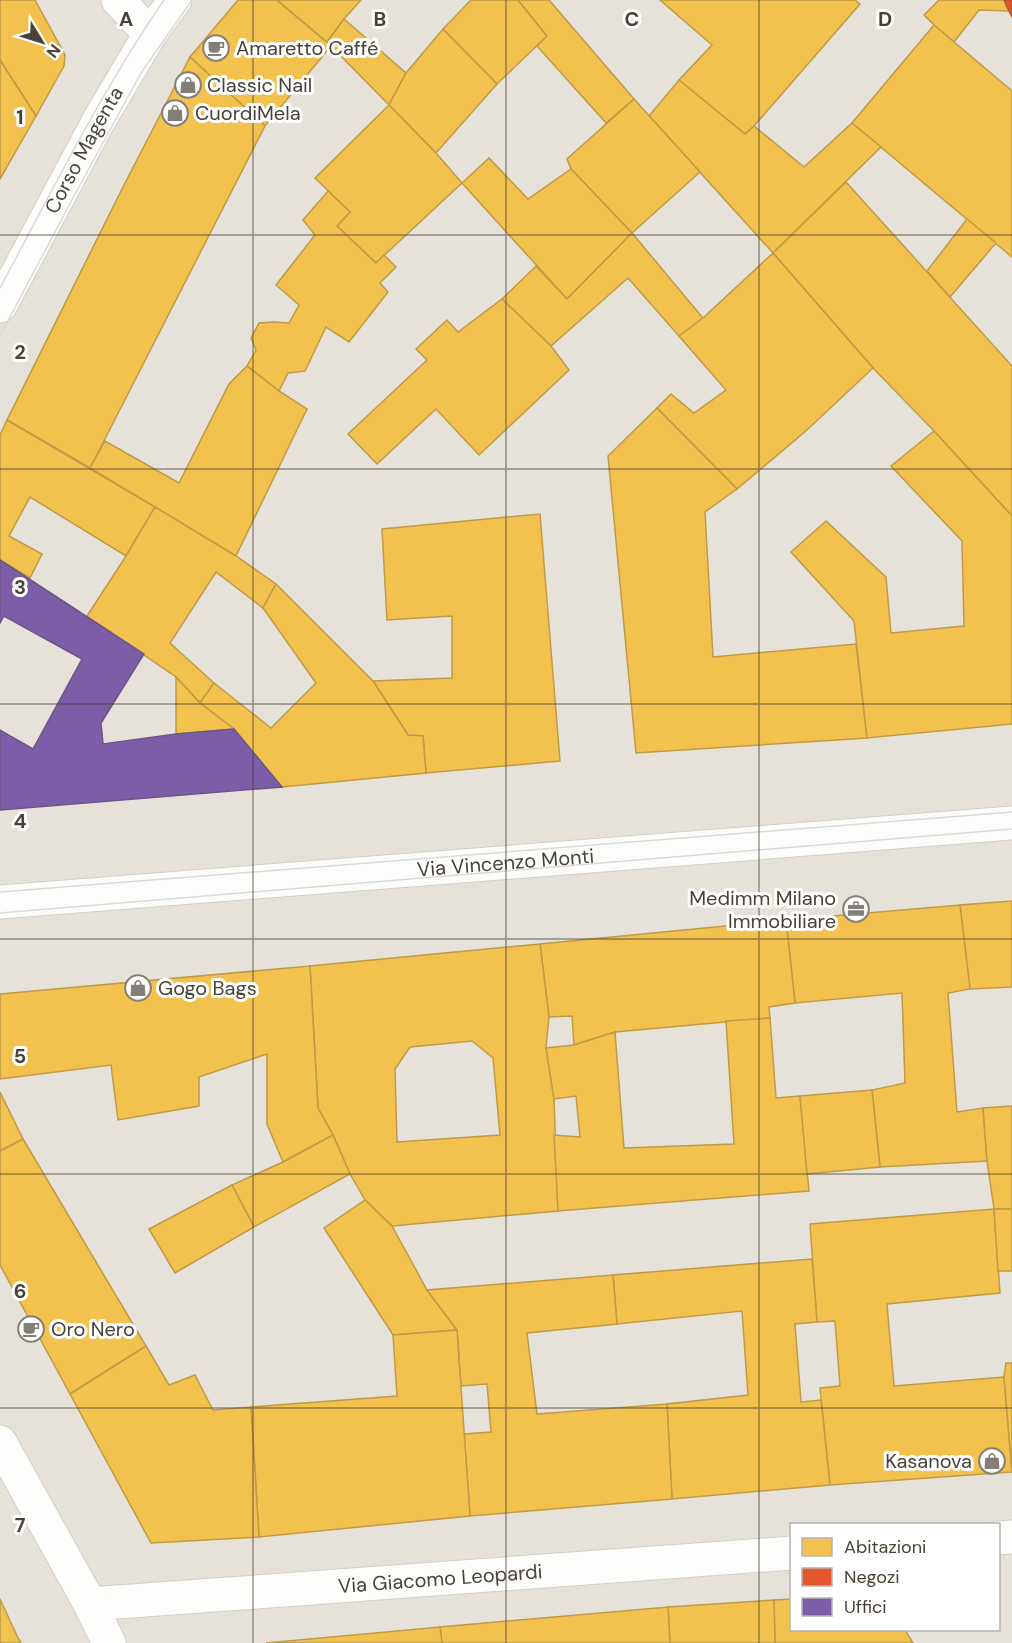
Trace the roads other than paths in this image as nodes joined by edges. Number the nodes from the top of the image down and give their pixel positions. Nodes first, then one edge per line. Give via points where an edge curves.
1 (118, 0) edge
2 (175, 0) edge
3 (150, 34) junction
4 (0, 306) edge
5 (1012, 823) edge
6 (0, 902) edge
7 (0, 1442) edge
8 (790, 1553) edge
9 (90, 1604) junction
10 (109, 1643) edge

1 - 3 street
2 - 3 street, Corso Magenta
3 - 4 street, Corso Magenta via 98,122
5 - 6 street, Via Vincenzo Monti
7 - 9 street
8 - 9 street, Via Giacomo Leopardi
9 - 10 street

